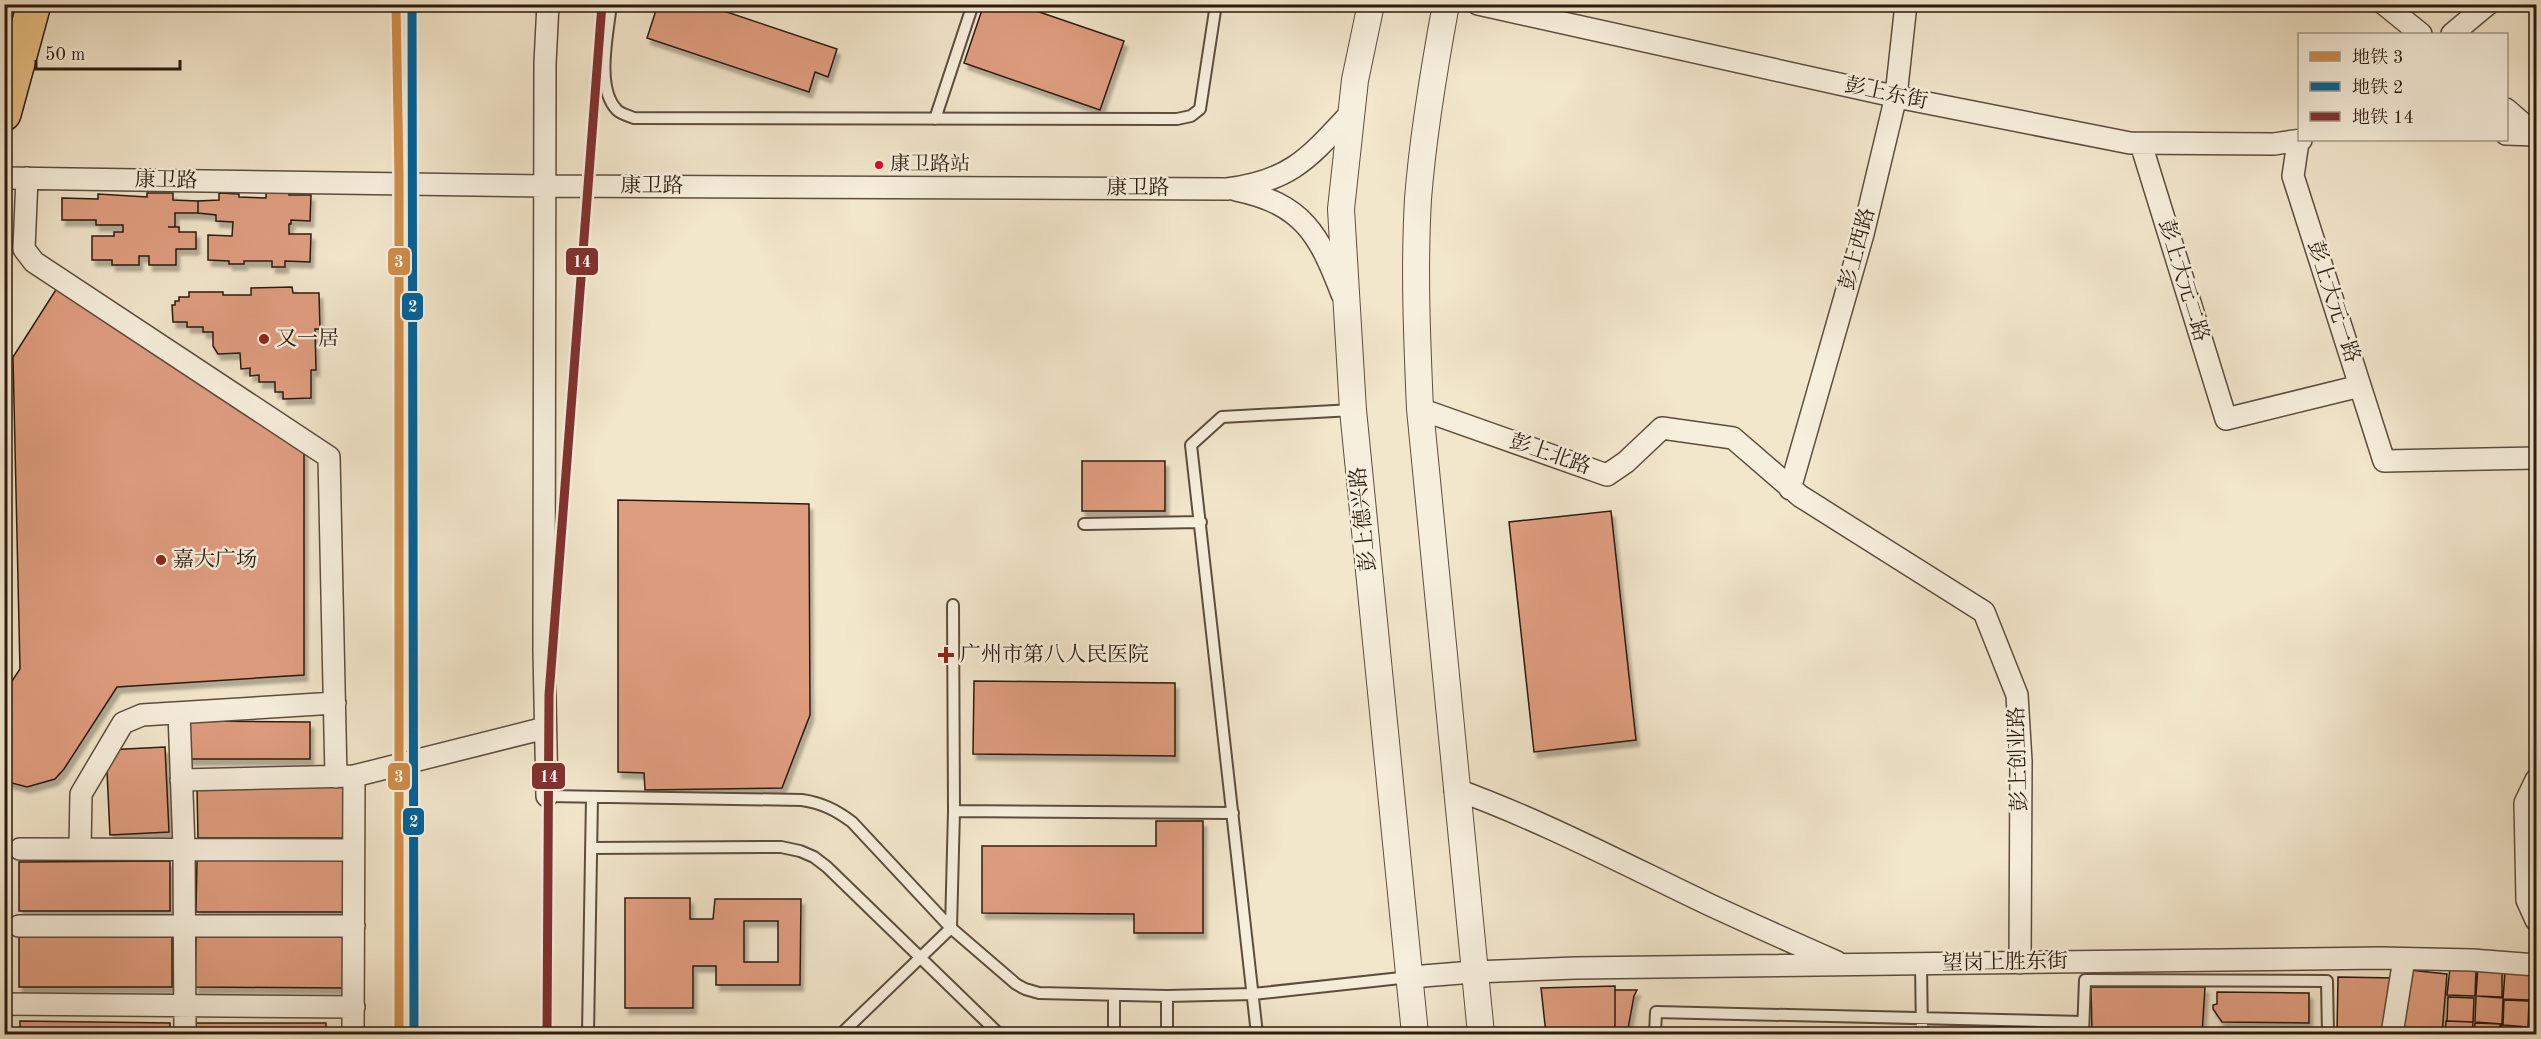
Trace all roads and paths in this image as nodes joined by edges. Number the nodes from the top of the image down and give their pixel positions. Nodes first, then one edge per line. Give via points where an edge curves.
1 (34, 4) edge
2 (548, 4) edge
3 (611, 4) edge
4 (973, 4) edge
5 (1216, 4) edge
6 (1371, 4) edge
7 (1446, 4) edge
8 (1478, 4) edge
9 (1906, 4) edge
10 (2384, 4) edge
11 (2488, 4) edge
12 (2420, 33) edge
13 (2453, 33) edge
14 (1896, 96) junction
15 (2508, 111) edge
16 (4, 114) edge
17 (1350, 114) junction
18 (935, 119) junction
19 (2508, 134) edge
20 (2536, 135) edge
21 (2300, 141) edge
22 (2141, 144) junction
23 (4, 178) edge
24 (27, 178) junction
25 (545, 186) junction
26 (1227, 189) junction
27 (1346, 305) junction
28 (2360, 386) junction
29 (1420, 409) junction
30 (1353, 410) junction
31 (2536, 458) edge
32 (1790, 489) junction
33 (1201, 522) junction
34 (1084, 524) dead end
35 (954, 605) dead end
36 (335, 703) junction
37 (179, 712) junction
38 (545, 728) junction
39 (345, 777) junction
40 (181, 780) junction
41 (2536, 780) edge
42 (1455, 789) junction
43 (547, 796) joint
44 (592, 796) junction
45 (954, 811) junction
46 (1233, 813) junction
47 (184, 848) junction
48 (591, 848) junction
49 (20, 849) dead end
50 (81, 849) junction
51 (352, 850) junction
52 (2536, 920) edge
53 (184, 925) junction
54 (19, 926) dead end
55 (354, 926) junction
56 (951, 928) junction
57 (919, 956) junction
58 (2404, 959) junction
59 (2020, 963) junction
60 (1921, 964) junction
61 (1843, 965) junction
62 (2536, 965) edge
63 (1473, 972) junction
64 (1411, 977) junction
65 (1253, 994) junction
66 (1114, 995) junction
67 (1167, 996) junction
68 (4, 1004) edge
69 (185, 1006) junction
70 (354, 1006) junction
71 (1922, 1018) junction
72 (2082, 1022) junction
73 (185, 1035) edge
74 (353, 1035) edge
75 (588, 1035) edge
76 (841, 1035) edge
77 (1002, 1035) edge
78 (1114, 1035) edge
79 (1167, 1035) edge
80 (1257, 1035) edge
81 (1415, 1035) edge
82 (1480, 1035) edge
83 (1655, 1035) edge
84 (1922, 1035) edge
85 (2083, 1035) edge
86 (2328, 1035) edge
87 (2392, 1035) edge

1 - 16 main road
2 - 25 street
3 - 18 lane via 604,79 608,98 618,111 634,118
4 - 18 lane
5 - 18 lane via 1200,109 1191,116
6 - 17 street, 彭上德兴路
7 - 29 street via 1418,199
8 - 14 street, 彭上东街
9 - 14 street, 彭上西路
10 - 12 street
11 - 13 street
14 - 22 street, 彭上东街
14 - 32 street, 彭上西路 via 1863,234
15 - 20 street
17 - 26 street via 1320,147 1281,176
17 - 27 street, 彭上德兴路 via 1341,209
19 - 20 street
21 - 22 street, 彭上东街
21 - 28 street, 彭上大元一路 via 2293,176
22 - 28 street, 彭上大元二路 via 2226,419
23 - 24 street, 康卫路
24 - 25 street, 康卫路
24 - 36 street via 24,249 34,262 329,457
25 - 26 street, 康卫路
25 - 38 street
26 - 27 street via 1261,196 1295,214 1310,228 1321,244
27 - 30 street, 彭上德兴路
28 - 31 street, 彭上大元一路 via 2384,461
29 - 32 street, 彭上北路 via 1607,475 1662,428 1733,438
29 - 42 street
30 - 33 lane via 1222,417 1191,445
30 - 64 street, 彭上德兴路
32 - 59 street, 彭上创业路 via 1984,612 2017,695 2021,761
33 - 34 lane
33 - 46 lane
35 - 45 lane
36 - 37 street
36 - 39 street
37 - 40 street
37 - 50 street via 142,715 123,723 81,794
38 - 39 street
38 - 43 street
39 - 40 street
39 - 51 street
40 - 47 street
41 - 52 street via 2525,803 2527,900
42 - 61 street via 1563,832
42 - 63 street
43 - 44 lane
44 - 48 lane
44 - 56 lane via 817,802 852,822
45 - 46 lane
45 - 56 lane
46 - 65 lane
47 - 50 street
47 - 51 street
47 - 53 street
48 - 57 lane via 781,847 800,851 827,867
48 - 75 lane
49 - 50 street
51 - 55 street
53 - 54 street
53 - 55 street
53 - 69 street
55 - 70 street
56 - 57 lane
56 - 66 lane via 1025,989 1039,993
57 - 76 lane
57 - 77 lane
58 - 59 street, 望岗上胜东街
58 - 62 street, 望岗上胜东街
58 - 87 street
59 - 60 street, 望岗上胜东街
60 - 61 street, 望岗上胜东街
60 - 71 lane
61 - 63 street, 望岗上胜东街
63 - 64 street, 望岗上胜东街
63 - 82 street
64 - 65 lane
64 - 81 street, 彭上德兴路
65 - 67 lane
65 - 80 lane
66 - 67 lane
66 - 78 lane
67 - 79 lane
68 - 69 street
69 - 70 street
69 - 73 street
70 - 74 street
71 - 72 lane
71 - 83 lane via 1656,1012
71 - 84 lane
72 - 85 lane
72 - 86 lane via 2085,980 2327,981

